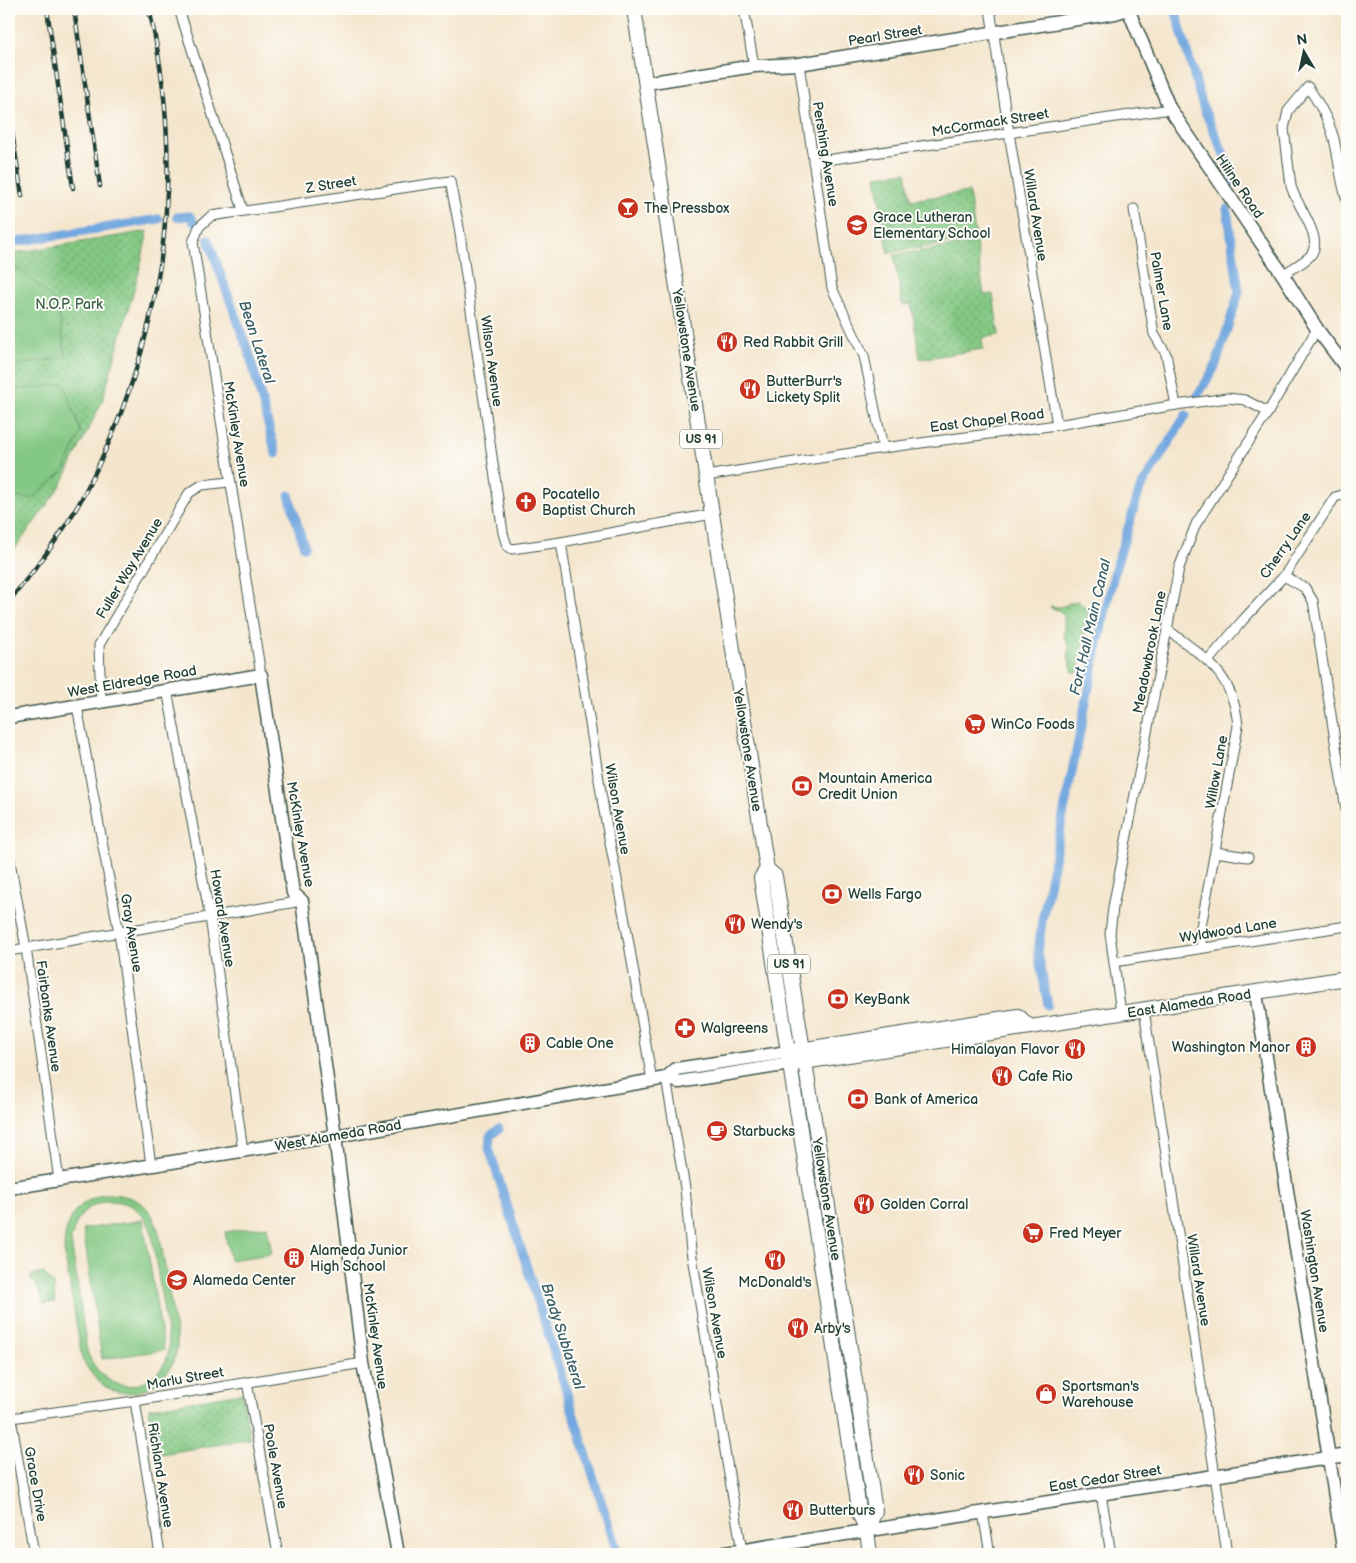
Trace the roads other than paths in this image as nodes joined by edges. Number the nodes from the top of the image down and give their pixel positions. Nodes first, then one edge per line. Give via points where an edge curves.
1 (179, 9) edge
2 (634, 9) edge
3 (744, 9) edge
4 (990, 9) edge
5 (1128, 9) edge
6 (994, 32) junction
7 (798, 64) junction
8 (754, 66) junction
9 (646, 83) junction
10 (1170, 109) junction
11 (1009, 134) junction
12 (813, 162) junction
13 (450, 181) joint
14 (1347, 200) edge
15 (1134, 209) dead end
16 (243, 210) junction
17 (215, 214) joint
18 (1283, 275) junction
19 (1317, 329) junction
20 (1347, 370) edge
21 (1176, 405) junction
22 (1268, 412) junction
23 (1057, 425) junction
24 (883, 448) junction
25 (706, 476) junction
26 (229, 482) junction
27 (1347, 493) edge
28 (712, 514) junction
29 (561, 542) junction
30 (1284, 576) junction
31 (1166, 629) junction
32 (1208, 661) junction
33 (261, 675) junction
34 (167, 690) junction
35 (101, 701) junction
36 (77, 706) junction
37 (9, 717) edge
38 (1347, 816) edge
39 (1215, 852) junction
40 (9, 856) edge
41 (1248, 857) dead end
42 (767, 869) junction
43 (302, 901) junction
44 (210, 917) junction
45 (1347, 926) edge
46 (119, 933) junction
47 (26, 948) junction
48 (1202, 948) junction
49 (9, 952) edge
50 (1114, 962) junction
51 (1347, 978) edge
52 (1256, 993) junction
53 (1144, 1010) junction
54 (1121, 1013) junction
55 (804, 1056) junction
56 (789, 1058) junction
57 (666, 1078) junction
58 (652, 1081) junction
59 (335, 1136) junction
60 (243, 1151) junction
61 (152, 1165) junction
62 (59, 1180) junction
63 (9, 1188) edge
64 (363, 1363) junction
65 (247, 1382) junction
66 (134, 1401) junction
67 (11, 1418) joint
68 (1347, 1455) edge
69 (1328, 1458) junction
70 (1215, 1476) junction
71 (1102, 1494) junction
72 (983, 1513) junction
73 (867, 1531) junction
74 (742, 1551) junction
75 (34, 1554) edge
76 (160, 1554) edge
77 (278, 1554) edge
78 (398, 1554) edge
79 (719, 1554) edge
80 (870, 1554) edge
81 (990, 1554) edge
82 (1111, 1554) edge
83 (1227, 1554) edge
84 (1344, 1554) edge

1 - 16 street
2 - 9 main road, Yellowstone Avenue / US 91
3 - 8 street
4 - 6 street, Willard Avenue
5 - 6 street, Pearl Street
5 - 10 street, Hiline Road
6 - 7 street, Pearl Street
6 - 11 street, Willard Avenue
7 - 8 street, Pearl Street
7 - 12 street, Pershing Avenue
8 - 9 street, Pearl Street
9 - 25 main road, Yellowstone Avenue / US 91
10 - 11 street, McCormack Street
10 - 18 street, Hiline Road
11 - 12 street, McCormack Street
11 - 23 street, Willard Avenue
12 - 24 street, Pershing Avenue via 832,288 864,356
13 - 16 street, Z Street
13 - 29 street, Wilson Avenue via 503,533 507,546 512,549
14 - 18 street via 1329,124 1308,87 1288,111 1284,129 1293,194 1314,235 1316,246 1310,256
15 - 21 street, Palmer Lane via 1154,334 1166,354
16 - 17 street, Z Street
17 - 26 street, McKinley Avenue via 199,227 193,242
18 - 19 street, Hiline Road
19 - 20 street, Hiline Road
19 - 22 street, Meadowbrook Lane
21 - 22 street, East Chapel Road via 1228,398 1245,400
21 - 23 street, East Chapel Road
22 - 31 street, Meadowbrook Lane via 1196,524 1179,568
23 - 24 street, East Chapel Road
24 - 25 street, East Chapel Road
25 - 28 main road, Yellowstone Avenue / US 91
26 - 33 street, McKinley Avenue
26 - 35 street, Fuller Way Avenue via 202,485 189,493 99,645
27 - 30 street, Cherry Lane via 1335,497
28 - 29 street
28 - 42 main road, Yellowstone Avenue / US 91
29 - 58 street, Wilson Avenue
30 - 32 street, Cherry Lane
30 - 38 street via 1305,588 1313,601
31 - 32 street, Willow Lane
31 - 50 street, Meadowbrook Lane via 1113,907 1110,934
32 - 39 street, Willow Lane via 1229,686 1238,726
33 - 34 street, West Eldredge Road
33 - 43 street, McKinley Avenue via 293,893
34 - 35 street, West Eldredge Road
34 - 44 street, Howard Avenue
35 - 36 street, West Eldredge Road
36 - 37 street, West Eldredge Road
36 - 46 street, Gray Avenue
39 - 41 street
39 - 48 street, Willow Lane via 1200,932
40 - 47 street, Fairbanks Avenue
42 - 55 main road, Yellowstone Avenue / US 91 via 775,876
42 - 56 main road, Yellowstone Avenue / US 91 via 761,878
43 - 44 street
43 - 59 street, McKinley Avenue
44 - 46 street
44 - 60 street, Howard Avenue
45 - 48 street, Wyldwood Lane
46 - 47 street
46 - 61 street, Gray Avenue
47 - 49 street
47 - 62 street, Fairbanks Avenue
48 - 50 street, Wyldwood Lane
50 - 54 street, Meadowbrook Lane
51 - 52 main road, East Alameda Road
52 - 53 main road, East Alameda Road
52 - 69 street, Washington Avenue
53 - 54 main road, East Alameda Road
53 - 70 street, Willard Avenue
54 - 55 main road, East Alameda Road
55 - 56 main road, West Alameda Road
55 - 73 main road, Yellowstone Avenue via 875,1512
56 - 57 street, West Alameda Road via 676,1068
56 - 73 main road, Yellowstone Avenue via 860,1515
57 - 58 street, West Alameda Road
57 - 74 street, Wilson Avenue via 685,1188 691,1252
58 - 59 street, West Alameda Road
59 - 60 street, West Alameda Road
59 - 64 street, McKinley Avenue
60 - 61 street, West Alameda Road
61 - 62 street, West Alameda Road
62 - 63 street, West Alameda Road
64 - 65 street, Marlu Street
64 - 78 street, McKinley Avenue
65 - 66 street, Marlu Street
65 - 77 street, Poole Avenue
66 - 67 street, Marlu Street
66 - 76 street, Richland Avenue
67 - 75 street, Grace Drive
68 - 69 street, East Cedar Street
69 - 70 street, East Cedar Street
69 - 84 street, Washington Avenue
70 - 71 street, East Cedar Street
70 - 83 street, Willard Avenue
71 - 72 street, East Cedar Street
71 - 82 street
72 - 73 street, East Cedar Street
72 - 81 street
73 - 74 street, East Cedar Street
73 - 80 main road, Yellowstone Avenue
74 - 79 street, East Cedar Street

